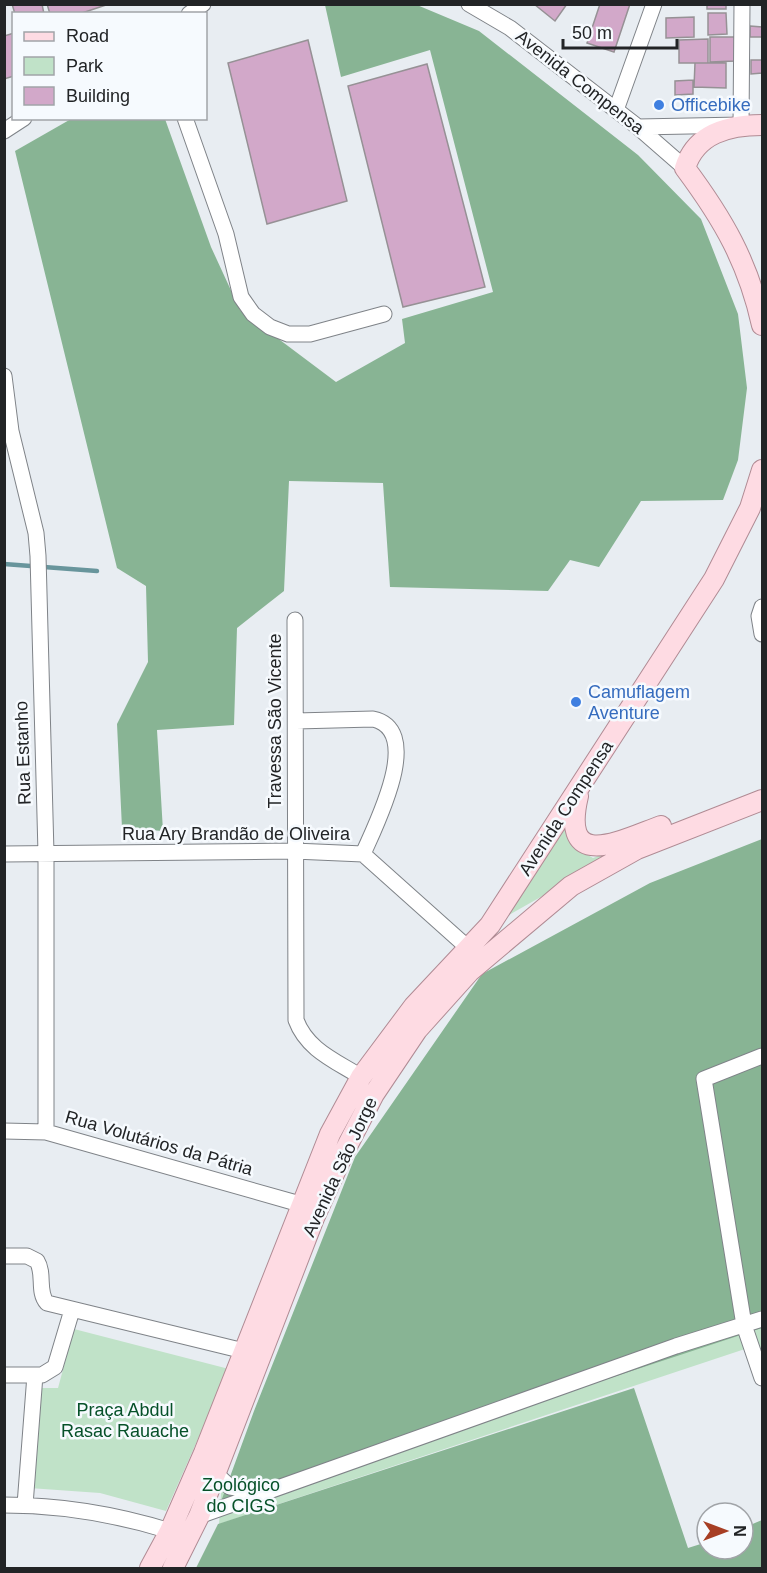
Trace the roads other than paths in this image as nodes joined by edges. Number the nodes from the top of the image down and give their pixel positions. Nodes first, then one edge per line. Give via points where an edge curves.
1 (469, 4) edge
2 (654, 4) edge
3 (742, 4) edge
4 (616, 110) junction
5 (21, 120) edge
6 (186, 120) edge
7 (741, 125) junction
8 (762, 125) edge
9 (638, 127) junction
10 (4, 131) edge
11 (685, 168) junction
12 (384, 314) dead end
13 (762, 325) edge
14 (4, 376) edge
15 (762, 470) edge
16 (762, 607) edge
17 (295, 620) dead end
18 (762, 634) edge
19 (296, 721) junction
20 (582, 785) junction
21 (762, 789) edge
22 (762, 800) edge
23 (294, 852) junction
24 (46, 853) junction
25 (4, 854) edge
26 (363, 854) junction
27 (490, 925) joint
28 (467, 947) junction
29 (762, 1056) edge
30 (362, 1077) junction
31 (4, 1131) edge
32 (46, 1132) junction
33 (300, 1204) junction
34 (4, 1256) edge
35 (72, 1310) junction
36 (762, 1319) edge
37 (744, 1325) junction
38 (244, 1351) junction
39 (4, 1375) edge
40 (34, 1375) junction
41 (762, 1378) edge
42 (216, 1473) junction
43 (265, 1491) junction
44 (4, 1505) edge
45 (25, 1505) junction
46 (199, 1516) junction
47 (170, 1531) junction
48 (150, 1569) edge
49 (173, 1569) edge

1 - 4 street, Avenida Compensa via 510,28
2 - 4 street
3 - 7 street
4 - 9 street, Avenida Compensa
5 - 10 street
6 - 12 street via 226,234 241,297 253,314 288,334 310,334
7 - 8 main road
7 - 9 street
7 - 11 main road via 702,139 690,153
9 - 11 street, Avenida Compensa
11 - 13 main road, Avenida Compensa via 742,257
14 - 24 street, Rua Estanho via 11,431 36,533
15 - 20 main road, Avenida Compensa via 750,508 714,579
16 - 18 street
17 - 19 street, Travessa São Vicente
19 - 23 street, Travessa São Vicente
19 - 26 street via 373,719 392,733 394,776
20 - 21 main road via 575,828 579,840 591,848 604,847
20 - 27 main road, Avenida Compensa
22 - 42 main road, Avenida São Jorge via 637,849 571,886 470,971 417,1030 374,1094 343,1154 314,1218
23 - 24 street, Rua Ary Brandão de Oliveira
23 - 26 street, Rua Ary Brandão de Oliveira
23 - 30 street, Travessa São Vicente via 296,1020 311,1046
24 - 25 street, Rua Ary Brandão de Oliveira
24 - 32 street, Rua Estanho
26 - 28 street, Rua Ary Brandão de Oliveira
27 - 28 main road, Avenida São Jorge
28 - 30 main road, Avenida São Jorge via 414,1006
29 - 37 street via 704,1079
30 - 33 main road, Avenida São Jorge via 330,1134
31 - 32 street, Rua Volutários da Pátria
32 - 33 street, Rua Volutários da Pátria
33 - 38 main road, Avenida São Jorge
34 - 35 street via 27,1256 37,1261 45,1301
35 - 38 street
35 - 40 street via 55,1367
36 - 37 street
37 - 41 street
37 - 43 street
38 - 47 main road, Avenida São Jorge
39 - 40 street
40 - 45 street
42 - 43 street via 230,1487
42 - 46 main road, Avenida São Jorge
43 - 46 street
44 - 45 street
45 - 47 street via 101,1513
46 - 49 main road, Avenida São Jorge
47 - 48 main road, Avenida São Jorge

